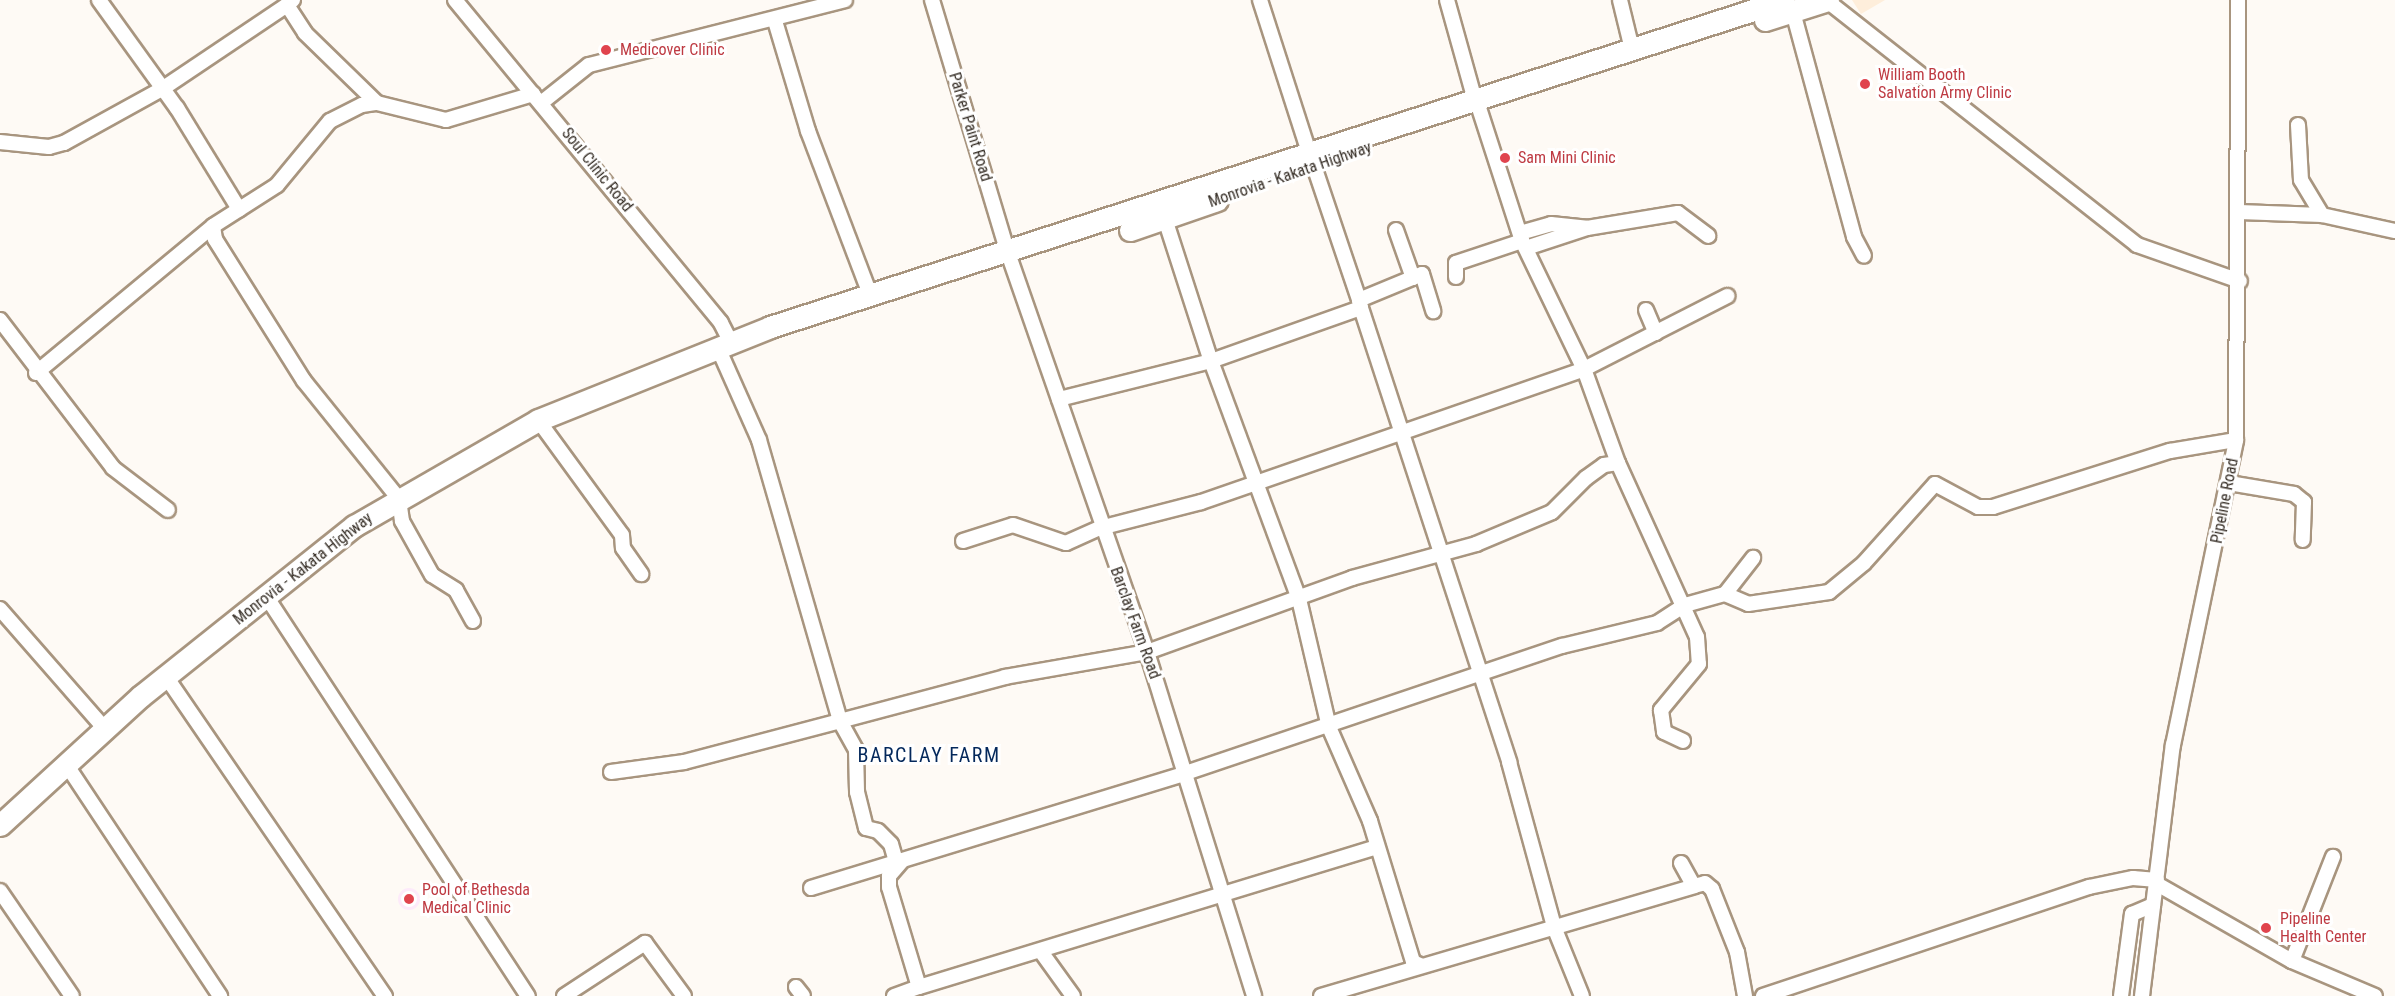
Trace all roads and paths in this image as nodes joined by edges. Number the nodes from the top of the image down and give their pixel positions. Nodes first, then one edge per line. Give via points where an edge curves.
1 (99, 0) edge
2 (455, 0) edge
3 (845, 0) edge
4 (932, 0) edge
5 (1260, 0) edge
6 (1448, 0) edge
7 (1620, 0) edge
8 (1826, 0) edge
9 (2238, 0) edge
10 (290, 2) edge
11 (1789, 6) edge
12 (776, 21) junction
13 (1631, 45) junction
14 (162, 89) junction
15 (537, 98) junction
16 (377, 102) junction
17 (1477, 103) junction
18 (2298, 125) dead end
19 (0, 142) edge
20 (1311, 159) junction
21 (239, 209) junction
22 (2239, 212) junction
23 (2322, 215) junction
24 (1165, 219) junction
25 (213, 226) junction
26 (1396, 230) dead end
27 (2395, 231) edge
28 (1708, 236) dead end
29 (1523, 241) junction
30 (1864, 256) dead end
31 (1010, 260) junction
32 (1456, 277) dead end
33 (1413, 278) junction
34 (2240, 281) junction
35 (1727, 296) dead end
36 (871, 297) junction
37 (1360, 304) junction
38 (1646, 310) dead end
39 (1433, 311) dead end
40 (0, 320) edge
41 (1656, 333) junction
42 (734, 345) junction
43 (1211, 361) junction
44 (1584, 369) junction
45 (36, 373) junction
46 (1059, 399) junction
47 (538, 420) junction
48 (1405, 434) junction
49 (2236, 440) junction
50 (1618, 463) junction
51 (1256, 482) junction
52 (2229, 483) junction
53 (399, 499) junction
54 (168, 510) dead end
55 (1100, 528) junction
56 (2303, 540) dead end
57 (963, 541) dead end
58 (1441, 552) junction
59 (1753, 558) dead end
60 (641, 574) dead end
61 (1725, 594) junction
62 (266, 596) junction
63 (1299, 599) junction
64 (1685, 605) junction
65 (0, 609) edge
66 (473, 621) dead end
67 (1147, 652) junction
68 (1479, 676) junction
69 (167, 678) junction
70 (840, 721) junction
71 (1329, 727) junction
72 (105, 729) junction
73 (1683, 741) dead end
74 (68, 767) junction
75 (611, 772) dead end
76 (1183, 774) junction
77 (0, 825) edge
78 (1376, 847) junction
79 (2333, 857) dead end
80 (899, 861) junction
81 (1681, 863) dead end
82 (2157, 882) junction
83 (1694, 886) junction
84 (811, 888) dead end
85 (0, 891) edge
86 (1223, 894) junction
87 (2153, 905) junction
88 (1554, 927) junction
89 (1042, 952) junction
90 (2292, 961) junction
91 (1420, 965) junction
92 (919, 987) junction
93 (72, 996) edge
94 (220, 996) edge
95 (385, 996) edge
96 (528, 996) edge
97 (564, 996) edge
98 (684, 996) edge
99 (894, 996) edge
100 (1073, 996) edge
101 (1254, 996) edge
102 (1321, 996) edge
103 (1581, 996) edge
104 (1745, 996) edge
105 (1762, 996) edge
106 (2121, 996) edge
107 (2142, 996) edge
108 (2375, 996) edge

1 - 14 street
2 - 15 street, Soul Clinic Road
3 - 12 street
4 - 31 street, Parker Paint Road
5 - 20 street
6 - 17 street
7 - 13 street
8 - 11 highway, Monrovia - Kakata Highway
8 - 34 street via 2137,245
9 - 22 street, Pipeline Road
10 - 14 street
10 - 16 street via 305,33
11 - 13 highway, Monrovia - Kakata Highway
11 - 17 highway, Monrovia - Kakata Highway
11 - 30 street via 1854,237
12 - 15 street via 589,64
12 - 36 street via 808,131
13 - 17 highway, Monrovia - Kakata Highway
14 - 19 street via 49,147
14 - 21 street
15 - 16 street via 446,120
15 - 42 street, Soul Clinic Road via 721,323
16 - 21 street via 330,121 277,185
17 - 20 highway, Monrovia - Kakata Highway
17 - 29 street
18 - 23 street via 2301,180
20 - 24 highway, Monrovia - Kakata Highway
20 - 31 highway, Monrovia - Kakata Highway
20 - 37 street
21 - 25 street
22 - 23 street
22 - 34 street, Pipeline Road
23 - 27 street
24 - 31 highway, Monrovia - Kakata Highway
24 - 43 street
25 - 45 street
25 - 53 street via 215,239 304,381
26 - 33 street
28 - 29 street via 1678,213 1587,228 1551,224
29 - 32 street via 1456,263
29 - 44 street
31 - 36 highway, Monrovia - Kakata Highway
31 - 42 highway, Monrovia - Kakata Highway via 776,337
31 - 46 street, Barclay Farm Road
33 - 37 street
33 - 39 street via 1422,274
34 - 49 street, Pipeline Road
35 - 41 street
36 - 42 highway, Monrovia - Kakata Highway via 771,327
37 - 43 street
37 - 48 street
38 - 41 street
40 - 45 street
41 - 44 street
42 - 47 highway, Monrovia - Kakata Highway
42 - 70 street, Soul Clinic Road via 824,651
43 - 46 street
43 - 51 street
44 - 48 street
44 - 50 street
45 - 54 street via 113,468
46 - 55 street, Barclay Farm Road
47 - 53 highway, Monrovia - Kakata Highway
47 - 60 street via 622,535 623,548
48 - 51 street
48 - 58 street
49 - 52 street, Pipeline Road
49 - 61 street via 2170,451 1994,507 1978,507 1935,484 1864,563 1829,592 1748,604
50 - 58 street via 1604,465 1537,520
50 - 64 street
51 - 55 street
51 - 63 street
52 - 56 street via 2294,494 2304,502
52 - 82 street, Pipeline Road via 2173,745
53 - 62 highway, Monrovia - Kakata Highway via 354,526
53 - 66 street via 402,521 432,575 456,590
55 - 57 street via 1066,543 1013,525
55 - 67 street, Barclay Farm Road
58 - 63 street
58 - 68 street
59 - 61 street
61 - 64 street
62 - 69 highway, Monrovia - Kakata Highway
62 - 96 street
63 - 67 street
63 - 71 street
64 - 68 street via 1657,623 1562,646
64 - 73 street via 1702,656 1693,677 1661,710 1660,722 1664,732
65 - 72 street
67 - 70 street via 1005,677
67 - 76 street, Barclay Farm Road
68 - 71 street
68 - 88 street
69 - 72 highway, Monrovia - Kakata Highway
69 - 95 street
70 - 75 street via 684,762
70 - 80 street, Soul Clinic Road via 856,750 857,792 866,828 878,831 891,844
71 - 76 street
71 - 78 street via 1350,769
72 - 74 highway, Monrovia - Kakata Highway
74 - 77 highway, Monrovia - Kakata Highway
74 - 94 street
76 - 80 street
76 - 86 street, Barclay Farm Road
78 - 86 street
78 - 91 street via 1413,962
79 - 90 street
80 - 84 street
80 - 92 street via 889,876 889,887
81 - 83 street
82 - 87 street, Pipeline Road
82 - 90 street
82 - 105 street via 2133,878 2089,887
83 - 88 street
83 - 104 street via 1705,883 1712,889 1737,952
85 - 93 street
86 - 89 street
86 - 101 street, Barclay Farm Road
87 - 106 street via 2132,914
87 - 107 street, Pipeline Road
88 - 91 street
88 - 103 street
89 - 92 street
89 - 100 street
90 - 108 street
91 - 102 street
92 - 99 street
97 - 98 street via 645,943

